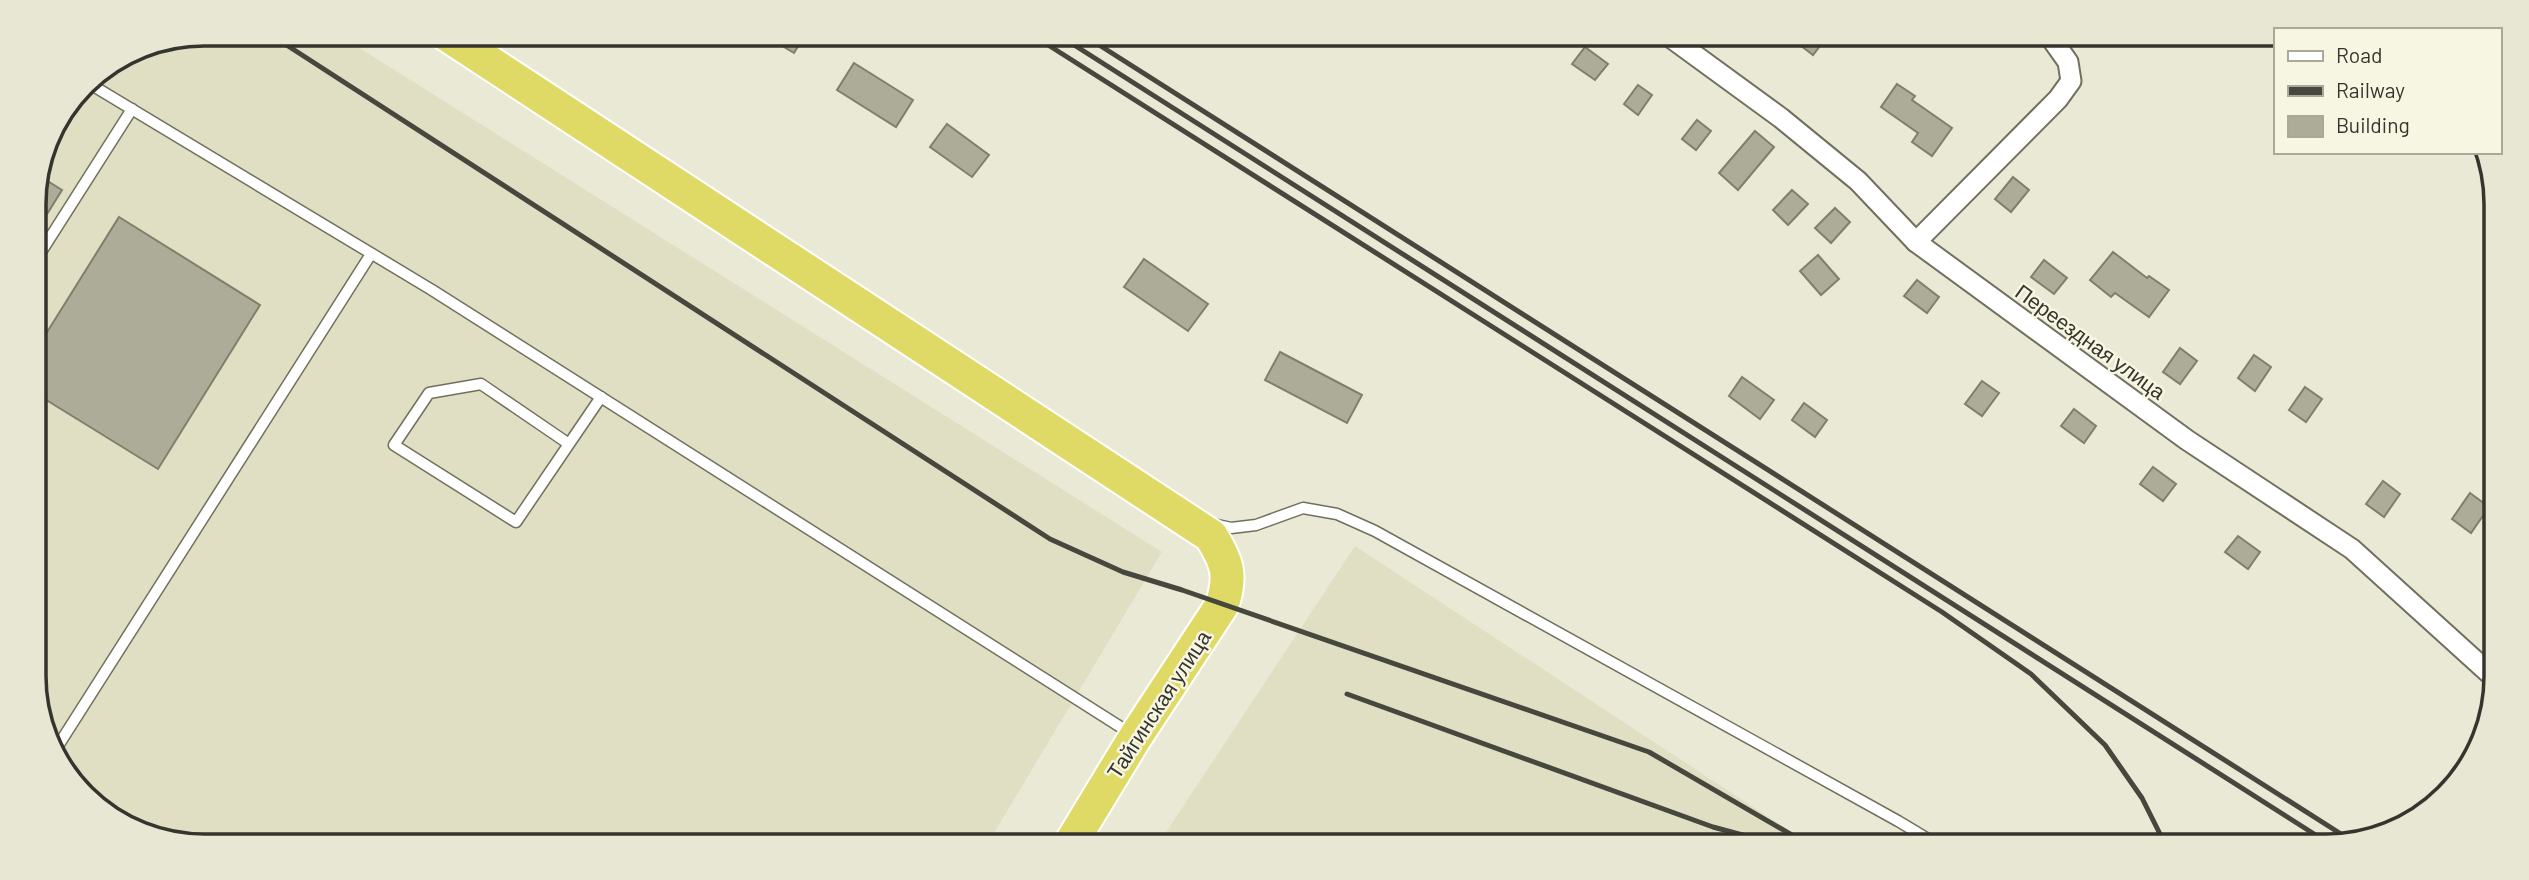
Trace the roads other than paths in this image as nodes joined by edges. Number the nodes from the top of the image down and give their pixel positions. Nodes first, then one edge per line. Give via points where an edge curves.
1 (464, 46) edge
2 (1682, 46) edge
3 (2057, 46) edge
4 (97, 88) edge
5 (132, 109) junction
6 (1916, 242) junction
7 (46, 244) edge
8 (371, 254) junction
9 (601, 397) junction
10 (569, 444) junction
11 (1191, 522) junction
12 (2484, 669) edge
13 (1136, 736) junction
14 (60, 742) edge
15 (1076, 834) edge
16 (1920, 834) edge

1 - 11 highway
2 - 6 street, Переездная улица via 1849,173
3 - 6 street via 2068,62 2071,81
4 - 5 lane
5 - 7 lane
5 - 8 lane
6 - 12 street, Переездная улица via 2188,440 2352,549
8 - 9 lane
8 - 14 lane
9 - 10 lane
9 - 13 lane
10 - 10 lane via 481,384 429,393 394,445 516,522
11 - 13 highway, Тайгинская улица via 1211,537 1226,559 1228,584 1223,605
11 - 16 lane via 1231,528 1256,525 1303,508 1337,514
13 - 15 highway, Тайгинская улица

